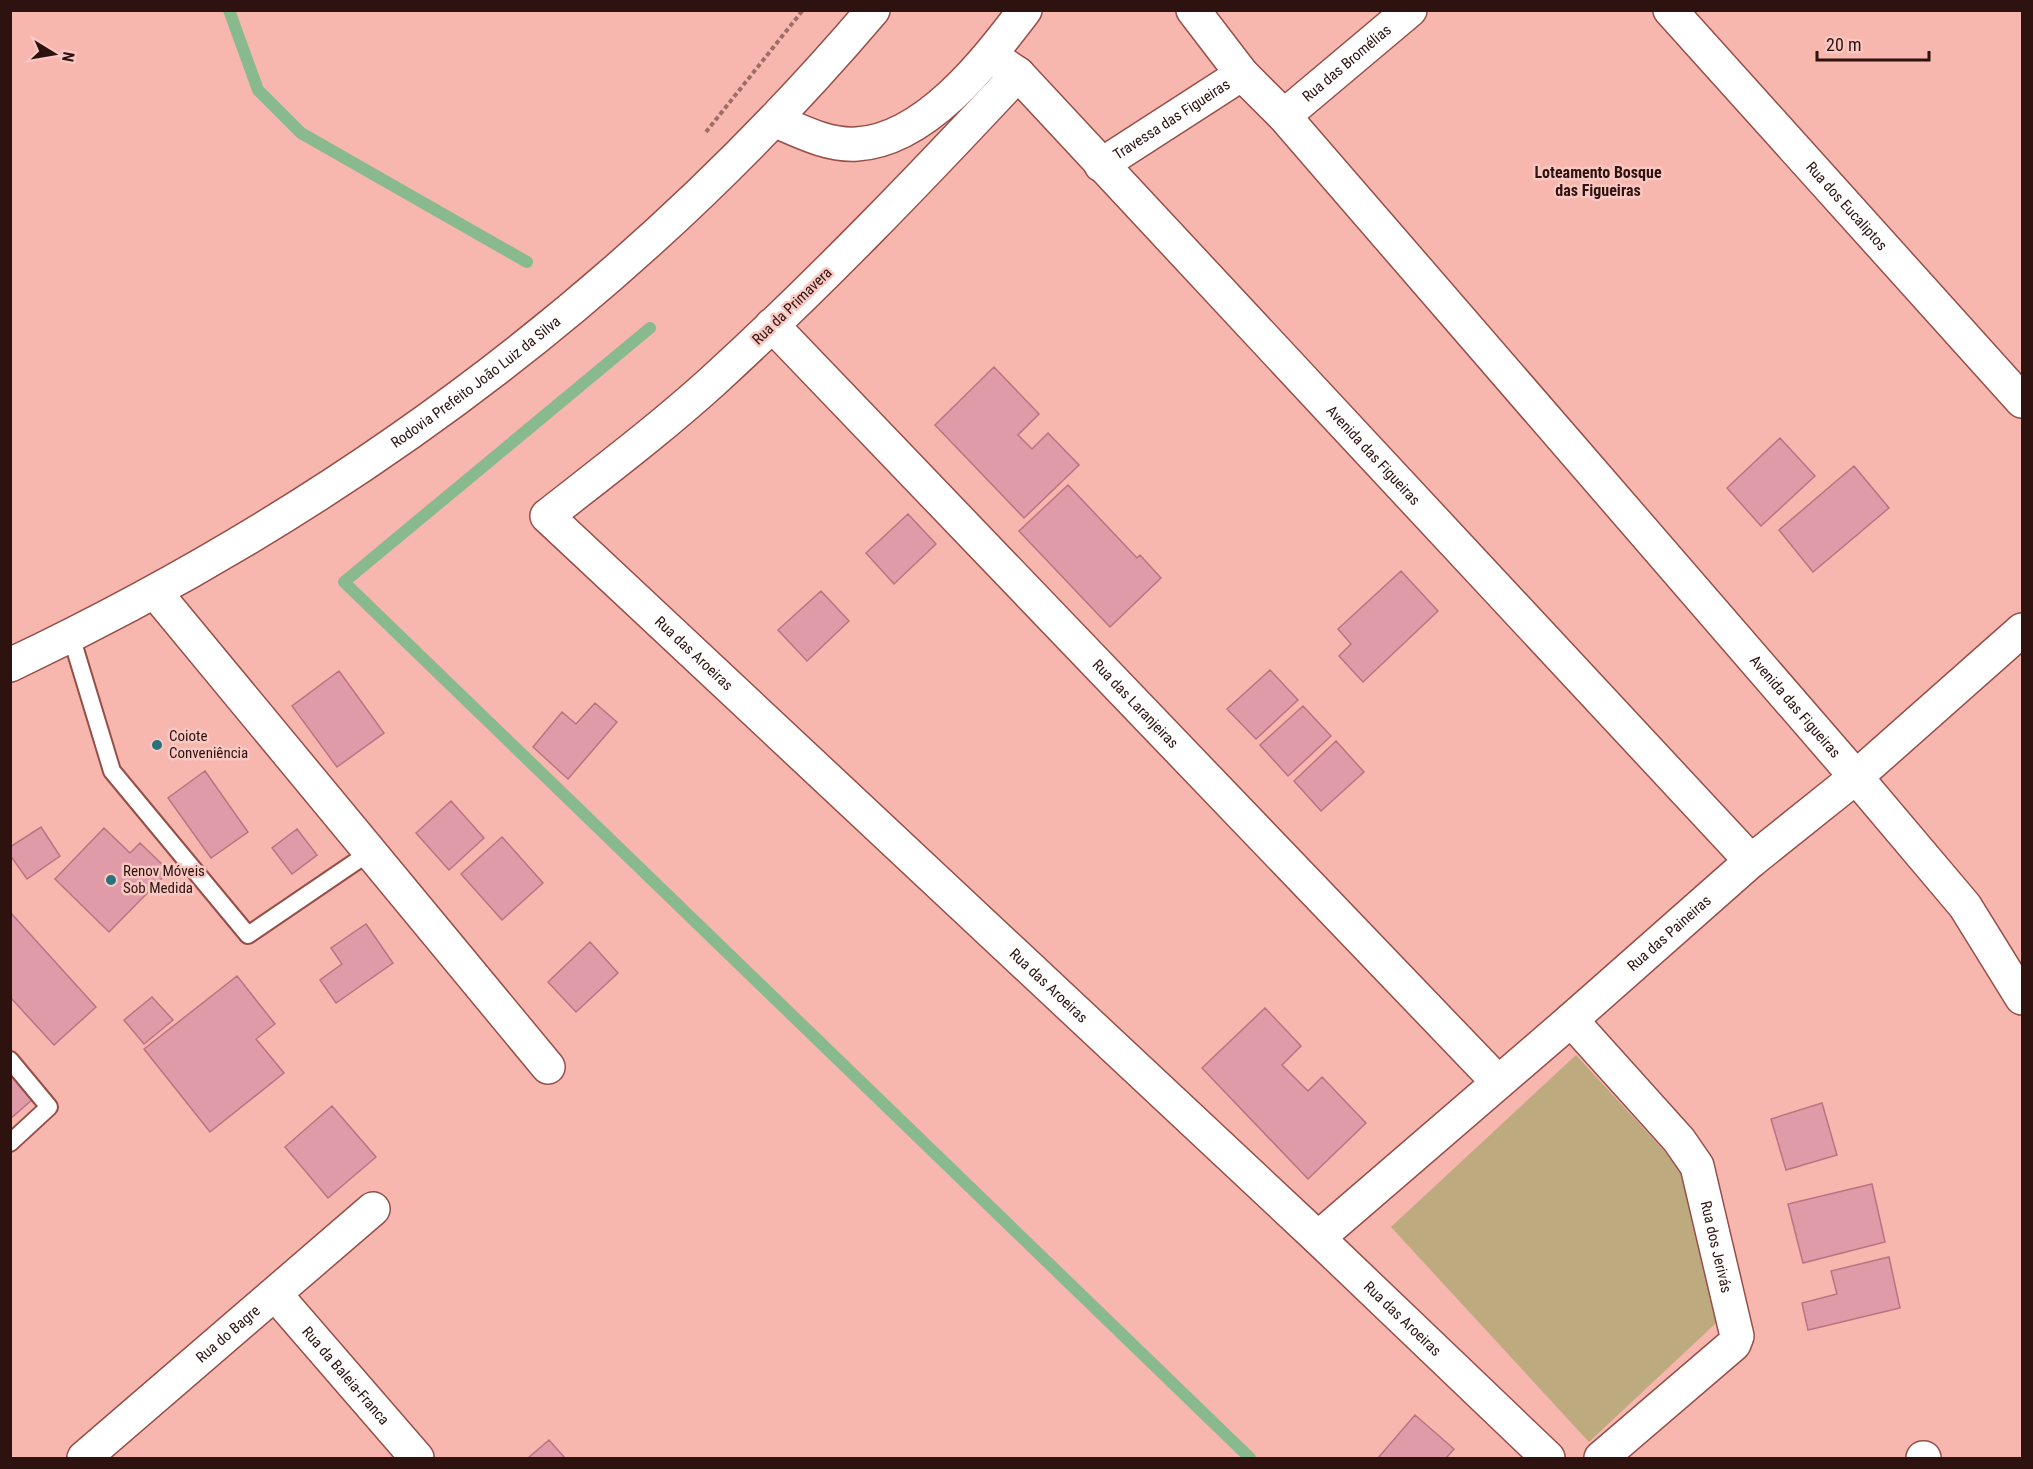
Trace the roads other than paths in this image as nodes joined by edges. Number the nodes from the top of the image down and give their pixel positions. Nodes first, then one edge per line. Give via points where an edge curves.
1 (873, 10) edge
2 (1025, 10) edge
3 (1193, 10) edge
4 (1410, 10) edge
5 (1670, 10) edge
6 (990, 55) junction
7 (1018, 74) junction
8 (1242, 74) junction
9 (1284, 116) junction
10 (774, 120) junction
11 (1101, 165) junction
12 (772, 325) junction
13 (2022, 401) edge
14 (547, 516) joint
15 (155, 592) junction
16 (2022, 630) edge
17 (71, 636) junction
18 (10, 665) edge
19 (1856, 777) junction
20 (370, 852) junction
21 (1751, 861) junction
22 (2022, 998) edge
23 (1571, 1020) junction
24 (10, 1060) edge
25 (548, 1067) dead end
26 (1498, 1082) junction
27 (10, 1143) edge
28 (373, 1209) dead end
29 (1318, 1238) junction
30 (275, 1294) junction
31 (84, 1458) edge
32 (417, 1458) edge
33 (1548, 1458) edge
34 (1601, 1458) edge

1 - 10 street, Rodovia Prefeito João Luiz da Silva
2 - 6 street
3 - 8 street, Avenida das Figueiras
4 - 9 street, Rua das Bromélias
5 - 13 street, Rua dos Eucaliptos
6 - 7 street, Avenida das Figueiras
6 - 10 street via 957,91 888,139 856,145 823,141
7 - 11 street, Avenida das Figueiras
7 - 12 street, Rua da Primavera via 857,243
8 - 9 street, Avenida das Figueiras
8 - 11 street, Travessa das Figueiras
9 - 19 street, Avenida das Figueiras
10 - 15 street, Rodovia Prefeito João Luiz da Silva via 615,272 480,382 384,452 279,520
11 - 21 street, Avenida das Figueiras
12 - 14 street, Rua da Primavera via 646,438
12 - 26 street, Rua das Laranjeiras
14 - 29 street, Rua das Aroeiras
15 - 17 street, Rodovia Prefeito João Luiz da Silva
15 - 20 street
16 - 19 street, Rua das Paineiras
17 - 18 street, Rodovia Prefeito João Luiz da Silva
17 - 20 lane via 111,771 248,935
19 - 21 street, Rua das Paineiras
19 - 22 street, Avenida das Figueiras via 1965,906
20 - 25 street
21 - 23 street, Rua das Paineiras
23 - 26 street, Rua das Paineiras
23 - 34 street, Rua dos Jerivás via 1693,1158 1737,1336 1734,1344
24 - 27 lane via 49,1107
26 - 29 street, Rua das Paineiras
28 - 30 street, Rua do Bagre
29 - 33 street, Rua das Aroeiras
30 - 31 street, Rua do Bagre
30 - 32 street, Rua da Baleia-Franca

